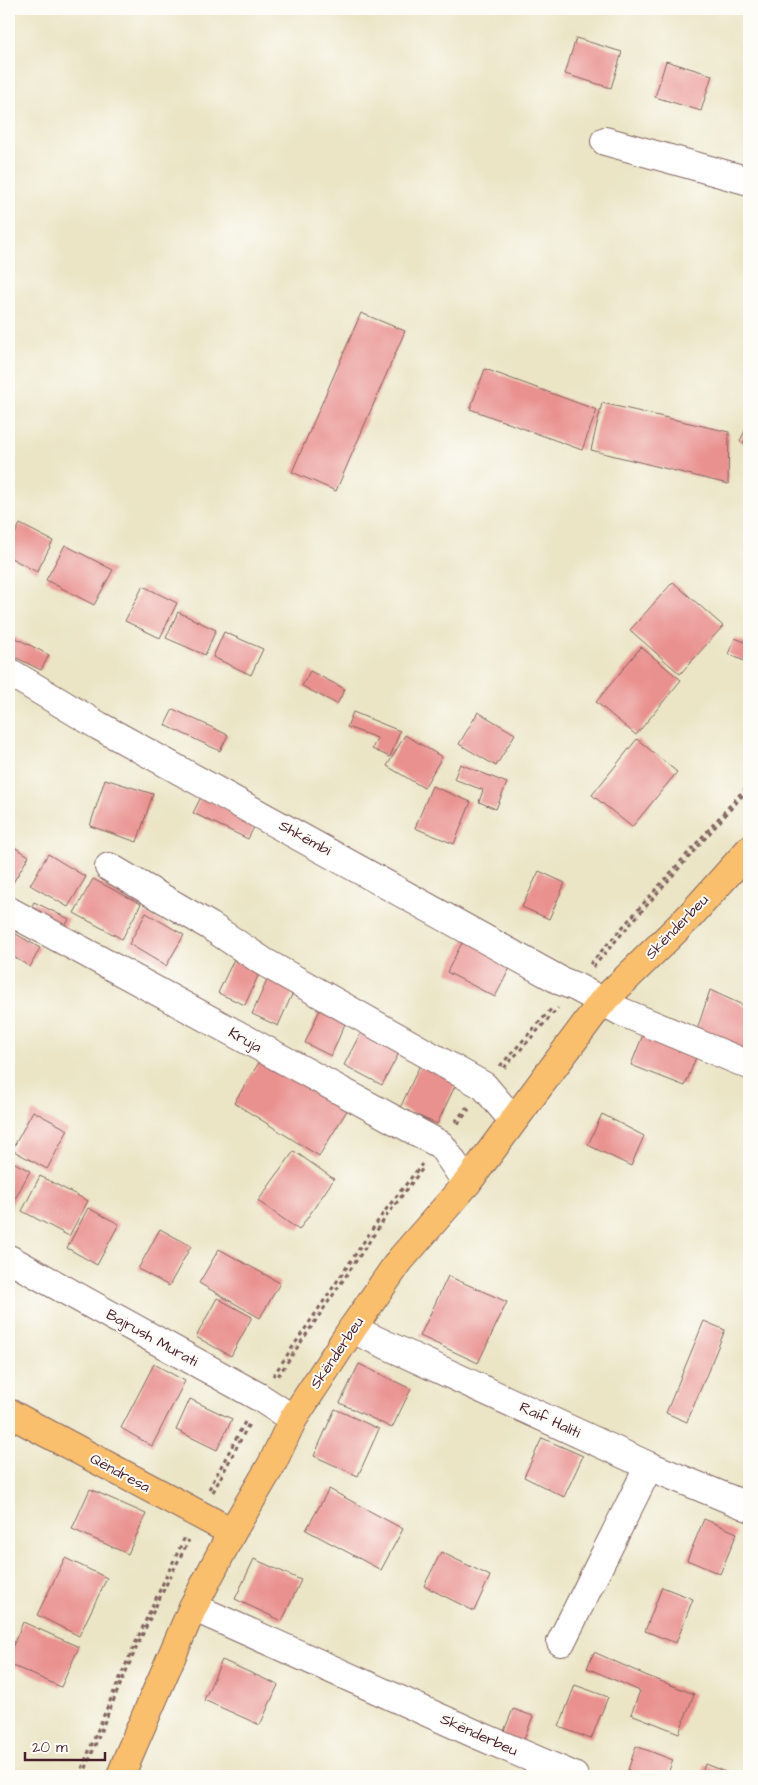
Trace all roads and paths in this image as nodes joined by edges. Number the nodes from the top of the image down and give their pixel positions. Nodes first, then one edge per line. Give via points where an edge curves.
1 (605, 141) dead end
2 (749, 181) edge
3 (9, 672) edge
4 (749, 784) edge
5 (749, 788) edge
6 (749, 850) edge
7 (109, 867) dead end
8 (9, 911) edge
9 (574, 986) junction
10 (602, 1002) junction
11 (749, 1066) edge
12 (484, 1087) junction
13 (512, 1120) junction
14 (439, 1145) junction
15 (467, 1184) junction
16 (9, 1259) edge
17 (352, 1329) junction
18 (261, 1399) junction
19 (9, 1413) edge
20 (293, 1419) junction
21 (648, 1466) junction
22 (749, 1507) edge
23 (199, 1515) junction
24 (232, 1532) junction
25 (193, 1607) junction
26 (561, 1642) dead end
27 (79, 1776) edge
28 (83, 1776) edge
29 (121, 1776) edge
30 (574, 1776) edge

1 - 2 street
3 - 9 street, Shkëmbi via 99,726
4 - 9 path
5 - 9 path
6 - 10 main road, Skënderbeu via 688,917
7 - 12 street via 264,962
8 - 14 street, Kruja
9 - 10 street, Shkëmbi
9 - 12 path
10 - 11 street
10 - 13 main road, Skënderbeu
12 - 13 street
12 - 14 path
13 - 15 main road, Skënderbeu
14 - 15 street, Kruja
14 - 18 path
15 - 17 main road, Skënderbeu via 400,1260
16 - 18 street, Bajrush Murati
17 - 20 main road, Skënderbeu
17 - 21 street, Raif Haliti
18 - 20 street, Bajrush Murati
18 - 23 path via 217,1471
19 - 23 main road, Qëndresa
20 - 24 main road, Skënderbeu via 272,1464
21 - 22 street, Raif Haliti
21 - 26 street
23 - 24 main road, Qëndresa
23 - 27 path via 140,1631
23 - 28 path via 161,1593
24 - 25 main road, Skënderbeu
25 - 29 main road, Skënderbeu
25 - 30 street, Skënderbeu

